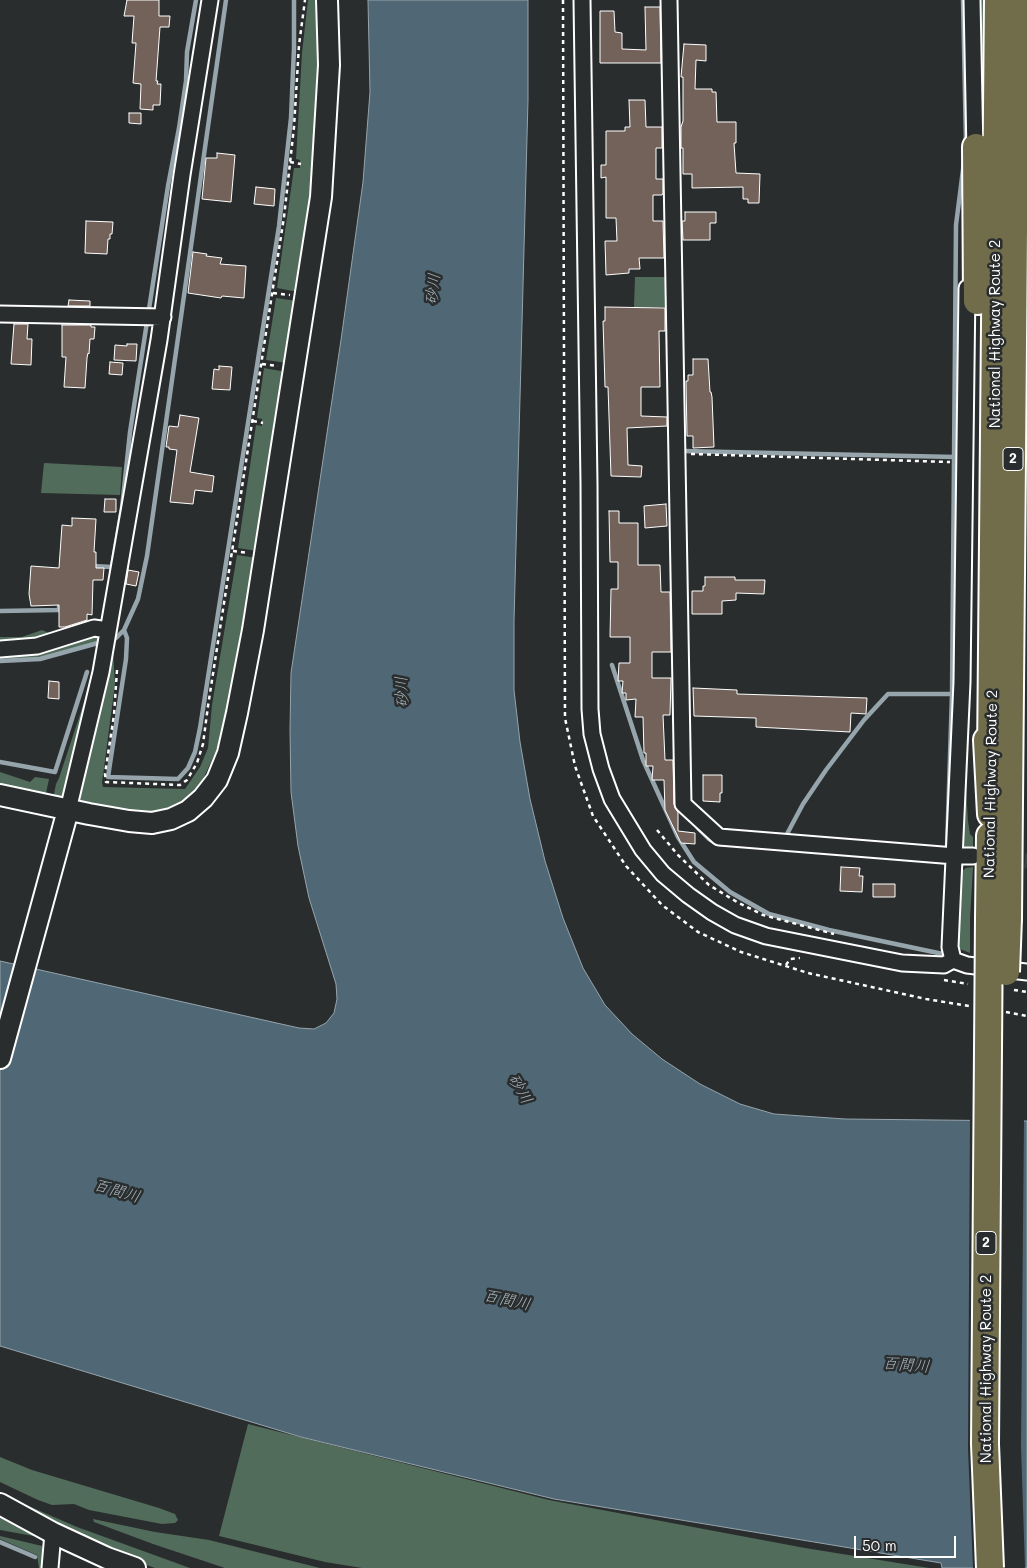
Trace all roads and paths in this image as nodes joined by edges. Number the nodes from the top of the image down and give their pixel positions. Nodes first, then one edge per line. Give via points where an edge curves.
1 (210, 0) edge
2 (305, 0) edge
3 (327, 0) edge
4 (563, 0) edge
5 (582, 0) edge
6 (669, 0) edge
7 (972, 0) edge
8 (998, 0) edge
9 (1016, 0) edge
10 (976, 146) junction
11 (290, 162) junction
12 (300, 164) dead end
13 (273, 293) junction
14 (285, 294) dead end
15 (0, 314) edge
16 (153, 317) junction
17 (262, 364) junction
18 (277, 366) dead end
19 (253, 421) junction
20 (263, 423) dead end
21 (685, 454) dead end
22 (952, 463) dead end
23 (1027, 481) edge
24 (232, 551) junction
25 (244, 553) dead end
26 (107, 639) junction
27 (0, 649) edge
28 (1011, 656) junction
29 (0, 795) edge
30 (68, 810) junction
31 (991, 814) junction
32 (657, 830) dead end
33 (955, 856) junction
34 (973, 856) dead end
35 (998, 918) junction
36 (838, 935) dead end
37 (953, 960) junction
38 (1027, 972) edge
39 (939, 979) dead end
40 (968, 984) dead end
41 (1007, 989) dead end
42 (1027, 992) edge
43 (972, 1007) dead end
44 (1000, 1011) dead end
45 (1027, 1016) edge
46 (0, 1058) edge
47 (0, 1504) edge
48 (53, 1533) junction
49 (50, 1568) edge
50 (135, 1568) edge
51 (990, 1568) edge
52 (1007, 1568) edge

1 - 16 street via 182,176
2 - 11 path
3 - 30 street via 329,65 321,197 253,630 228,753 217,780 203,798 188,811 171,819 152,823 129,821
4 - 43 path via 565,718 575,766 594,816 626,866 662,904 698,932 741,952 808,973
5 - 37 street via 590,482 590,709 592,734 612,799 643,850 663,874 696,901 735,925 766,936 902,963 944,965
6 - 33 street via 683,804 719,837
7 - 10 street
8 - 31 highway, National Highway Route 2 / 2
9 - 28 highway, National Highway Route 2 / 2
10 - 31 highway via 980,614
10 - 33 street via 968,226 962,682
11 - 12 path
11 - 13 path
13 - 14 path
13 - 17 path
15 - 16 street
16 - 26 street
17 - 18 path
17 - 19 path
19 - 20 path
19 - 24 path
21 - 22 path
23 - 28 highway via 1023,619
24 - 25 path
24 - 26 path via 203,744 197,763 180,785 106,782 117,673 116,650
26 - 27 street via 94,628 37,646
26 - 30 street
28 - 35 highway, National Highway Route 2 / 2
29 - 30 street
30 - 46 street
31 - 35 highway, National Highway Route 2 / 2
32 - 36 path via 709,885 738,902 763,915
33 - 34 street
33 - 37 street via 950,947
35 - 51 highway, National Highway Route 2 / 2, bridge via 985,1444
35 - 52 highway, National Highway Route 2 / 2, bridge via 1006,983 1004,1424
37 - 38 street via 967,965
39 - 40 path
41 - 42 path
44 - 45 path
47 - 48 street
48 - 49 street
48 - 50 street

